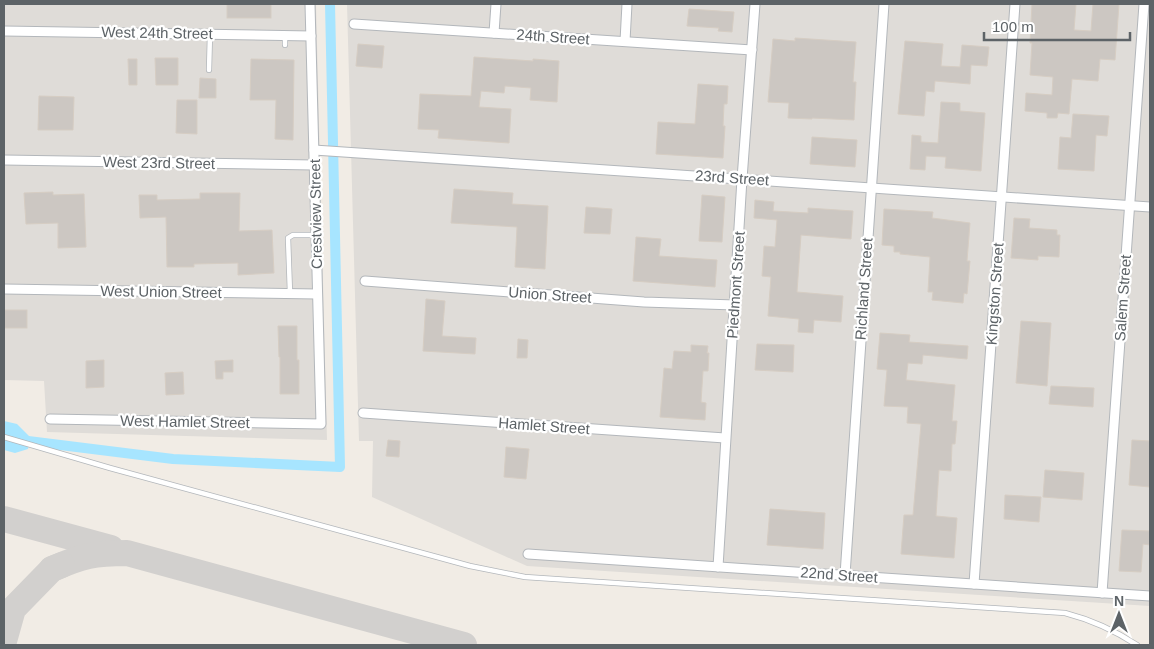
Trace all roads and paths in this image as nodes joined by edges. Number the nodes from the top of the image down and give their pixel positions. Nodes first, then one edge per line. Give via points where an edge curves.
1 (310, 4) edge
2 (496, 4) edge
3 (627, 4) edge
4 (755, 4) edge
5 (884, 4) edge
6 (1015, 4) edge
7 (1144, 4) edge
8 (354, 24) dead end
9 (4, 31) edge
10 (494, 33) junction
11 (210, 34) junction
12 (285, 35) junction
13 (311, 36) junction
14 (625, 41) junction
15 (285, 46) dead end
16 (752, 50) junction
17 (209, 70) dead end
18 (319, 150) junction
19 (4, 160) edge
20 (314, 165) junction
21 (742, 179) junction
22 (871, 188) junction
23 (1002, 197) junction
24 (1130, 206) junction
25 (1150, 207) edge
26 (316, 235) junction
27 (365, 282) dead end
28 (4, 289) edge
29 (290, 294) junction
30 (318, 294) junction
31 (735, 305) junction
32 (363, 413) dead end
33 (50, 419) dead end
34 (321, 424) joint
35 (4, 437) edge
36 (725, 438) junction
37 (528, 554) dead end
38 (718, 567) junction
39 (845, 575) junction
40 (974, 584) junction
41 (1102, 593) junction
42 (1150, 596) edge
43 (1137, 645) edge

1 - 13 street, Crestview Street
2 - 10 street
3 - 14 street
4 - 16 street, Piedmont Street
5 - 22 street, Richland Street
6 - 23 street, Kingston Street
7 - 24 street, Salem Street
8 - 10 street, 24th Street
9 - 11 street, West 24th Street
10 - 14 street, 24th Street
11 - 12 street, West 24th Street
11 - 17 lane
12 - 13 street, West 24th Street
12 - 15 lane
13 - 18 street, Crestview Street
14 - 16 street, 24th Street
16 - 21 street, Piedmont Street
18 - 20 street, Crestview Street
18 - 21 street, 23rd Street
19 - 20 street, West 23rd Street
20 - 26 street, Crestview Street
21 - 22 street, 23rd Street
21 - 31 street, Piedmont Street
22 - 23 street, 23rd Street
22 - 39 street, Richland Street
23 - 24 street, 23rd Street
23 - 40 street, Kingston Street
24 - 25 street, 23rd Street
24 - 41 street, Salem Street
26 - 29 lane via 288,238
26 - 30 street, Crestview Street
27 - 31 street, Union Street via 644,302
28 - 29 street, West Union Street
29 - 30 street, West Union Street
30 - 34 street, Crestview Street
31 - 36 street, Piedmont Street
32 - 36 street, Hamlet Street
33 - 34 street, West Hamlet Street
35 - 43 lane via 460,563 525,576 1065,613 1116,631
36 - 38 street, Piedmont Street
37 - 38 street, 22nd Street
38 - 39 street, 22nd Street
39 - 40 street, 22nd Street
40 - 41 street, 22nd Street
41 - 42 street, 22nd Street

